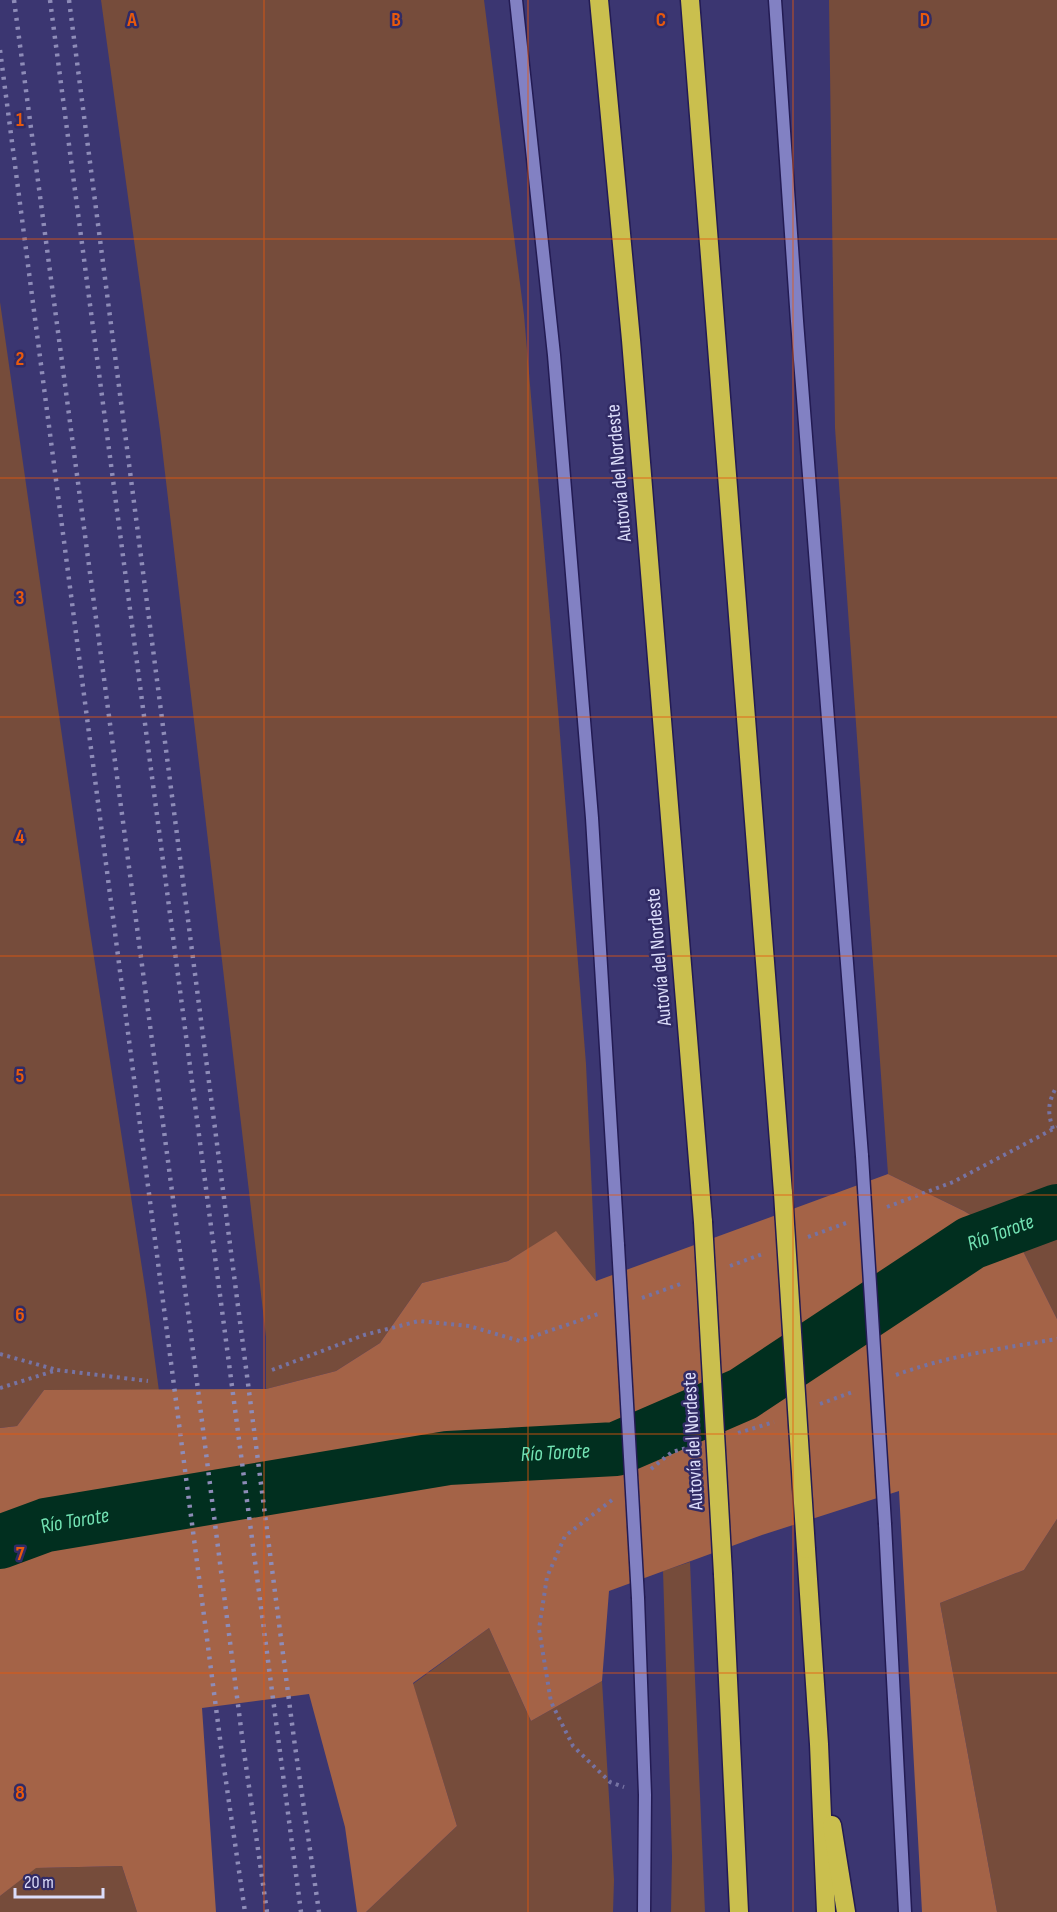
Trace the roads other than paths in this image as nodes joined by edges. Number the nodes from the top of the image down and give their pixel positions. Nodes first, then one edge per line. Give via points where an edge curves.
1 (516, 0) edge
2 (599, 0) edge
3 (690, 0) edge
4 (775, 0) edge
5 (819, 1744) junction
6 (644, 1912) edge
7 (739, 1912) edge
8 (826, 1912) edge
9 (846, 1912) edge
10 (905, 1912) edge

1 - 6 street, bridge via 557,391 592,819 638,1598 645,1795
2 - 7 highway, Autovía del Nordeste, bridge via 632,352 703,1222
3 - 5 highway, bridge via 783,1193
4 - 10 street, bridge via 862,1156
5 - 8 highway
5 - 9 highway

